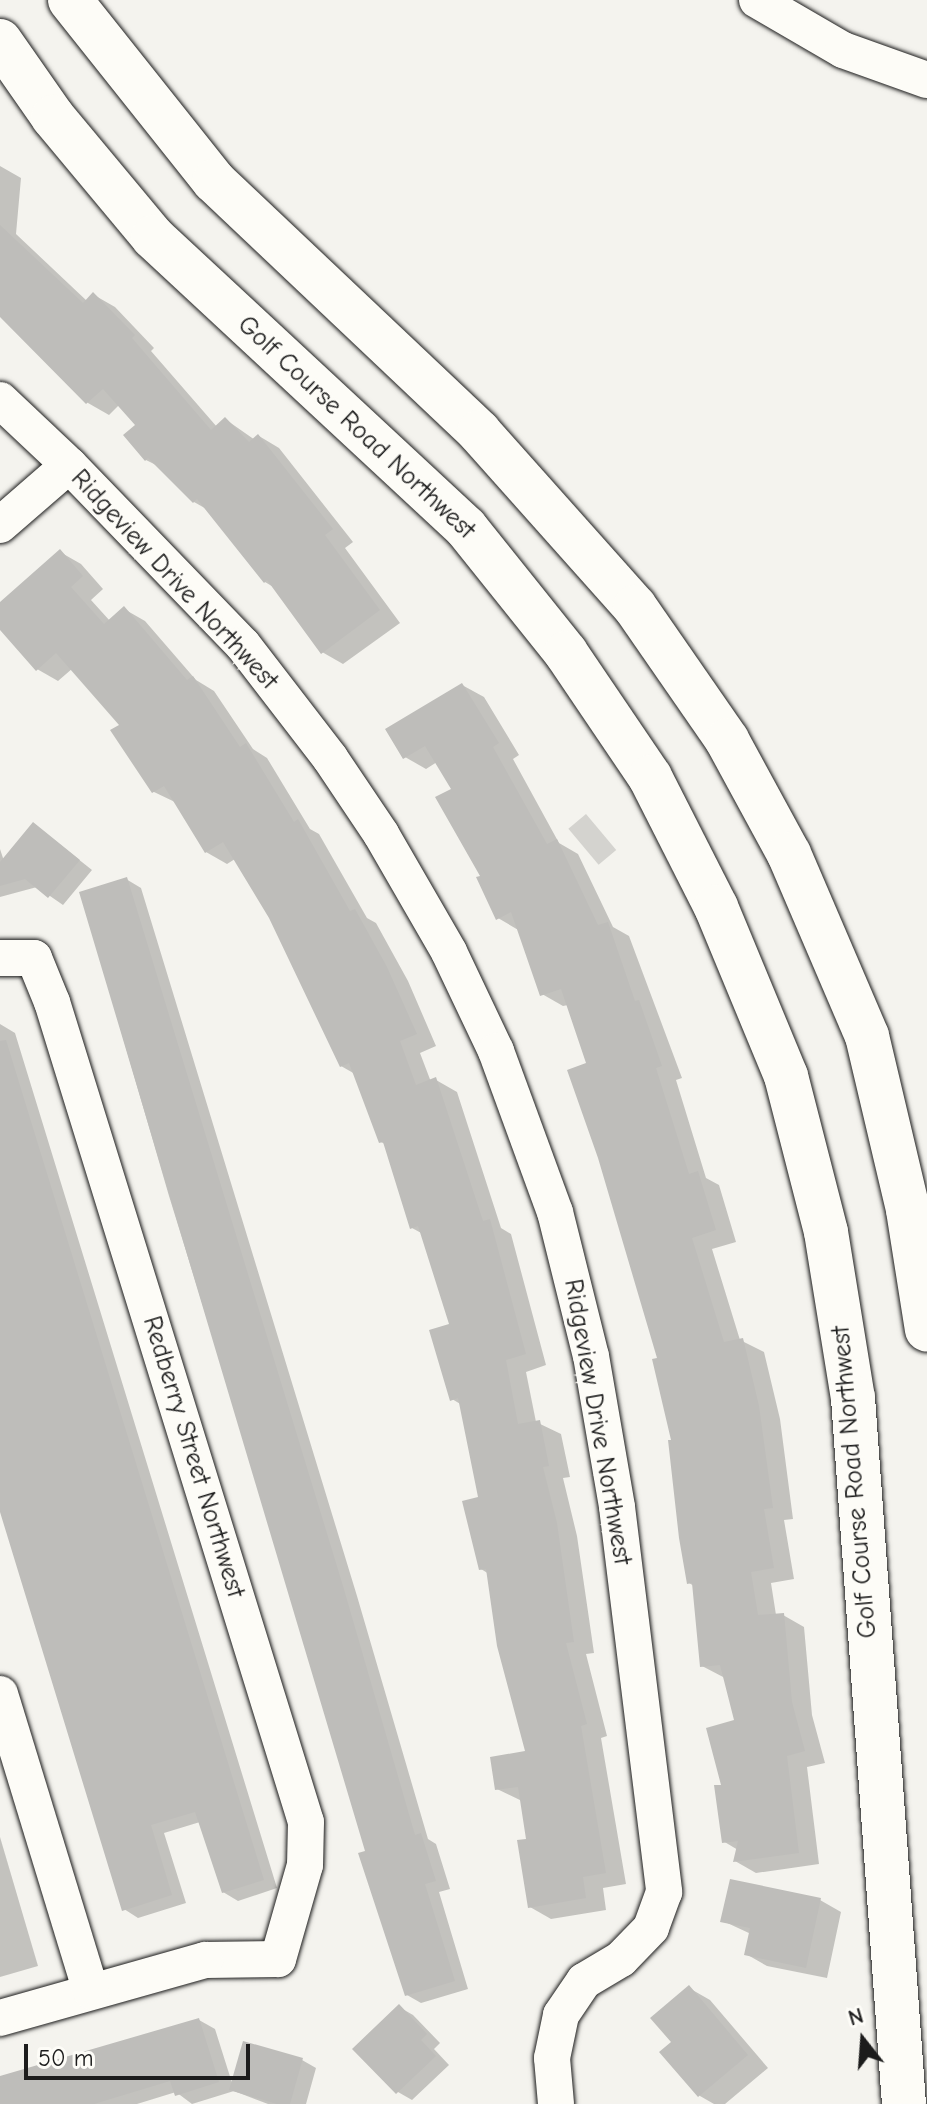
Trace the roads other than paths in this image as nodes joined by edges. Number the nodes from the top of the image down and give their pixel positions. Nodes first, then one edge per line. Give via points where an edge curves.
1 (70, 0) edge
2 (757, 0) edge
3 (0, 41) edge
4 (927, 80) edge
5 (0, 400) edge
6 (69, 465) junction
7 (0, 525) edge
8 (17, 958) edge
9 (927, 1330) edge
10 (0, 1694) edge
11 (91, 1991) junction
12 (0, 2018) edge
13 (556, 2104) edge
14 (904, 2104) edge

1 - 9 main road via 214,181 479,432 625,595 727,740 789,854 867,1036 908,1210
2 - 4 street via 843,50
3 - 14 main road, Golf Course Road Northwest via 53,117 153,237 466,528 566,653 650,777 716,907 786,1076 826,1232 853,1398
5 - 6 street, Ridgeview Drive Northwest
6 - 7 street
6 - 13 street, Ridgeview Drive Northwest via 243,645 381,834 449,952 496,1051 555,1212 591,1356 617,1507 664,1892 651,1928 621,1959 584,1981 561,2015 552,2058
8 - 11 street, Redberry Street Northwest via 52,1002 306,1822 305,1865 278,1959 205,1960
10 - 11 street
11 - 12 street

